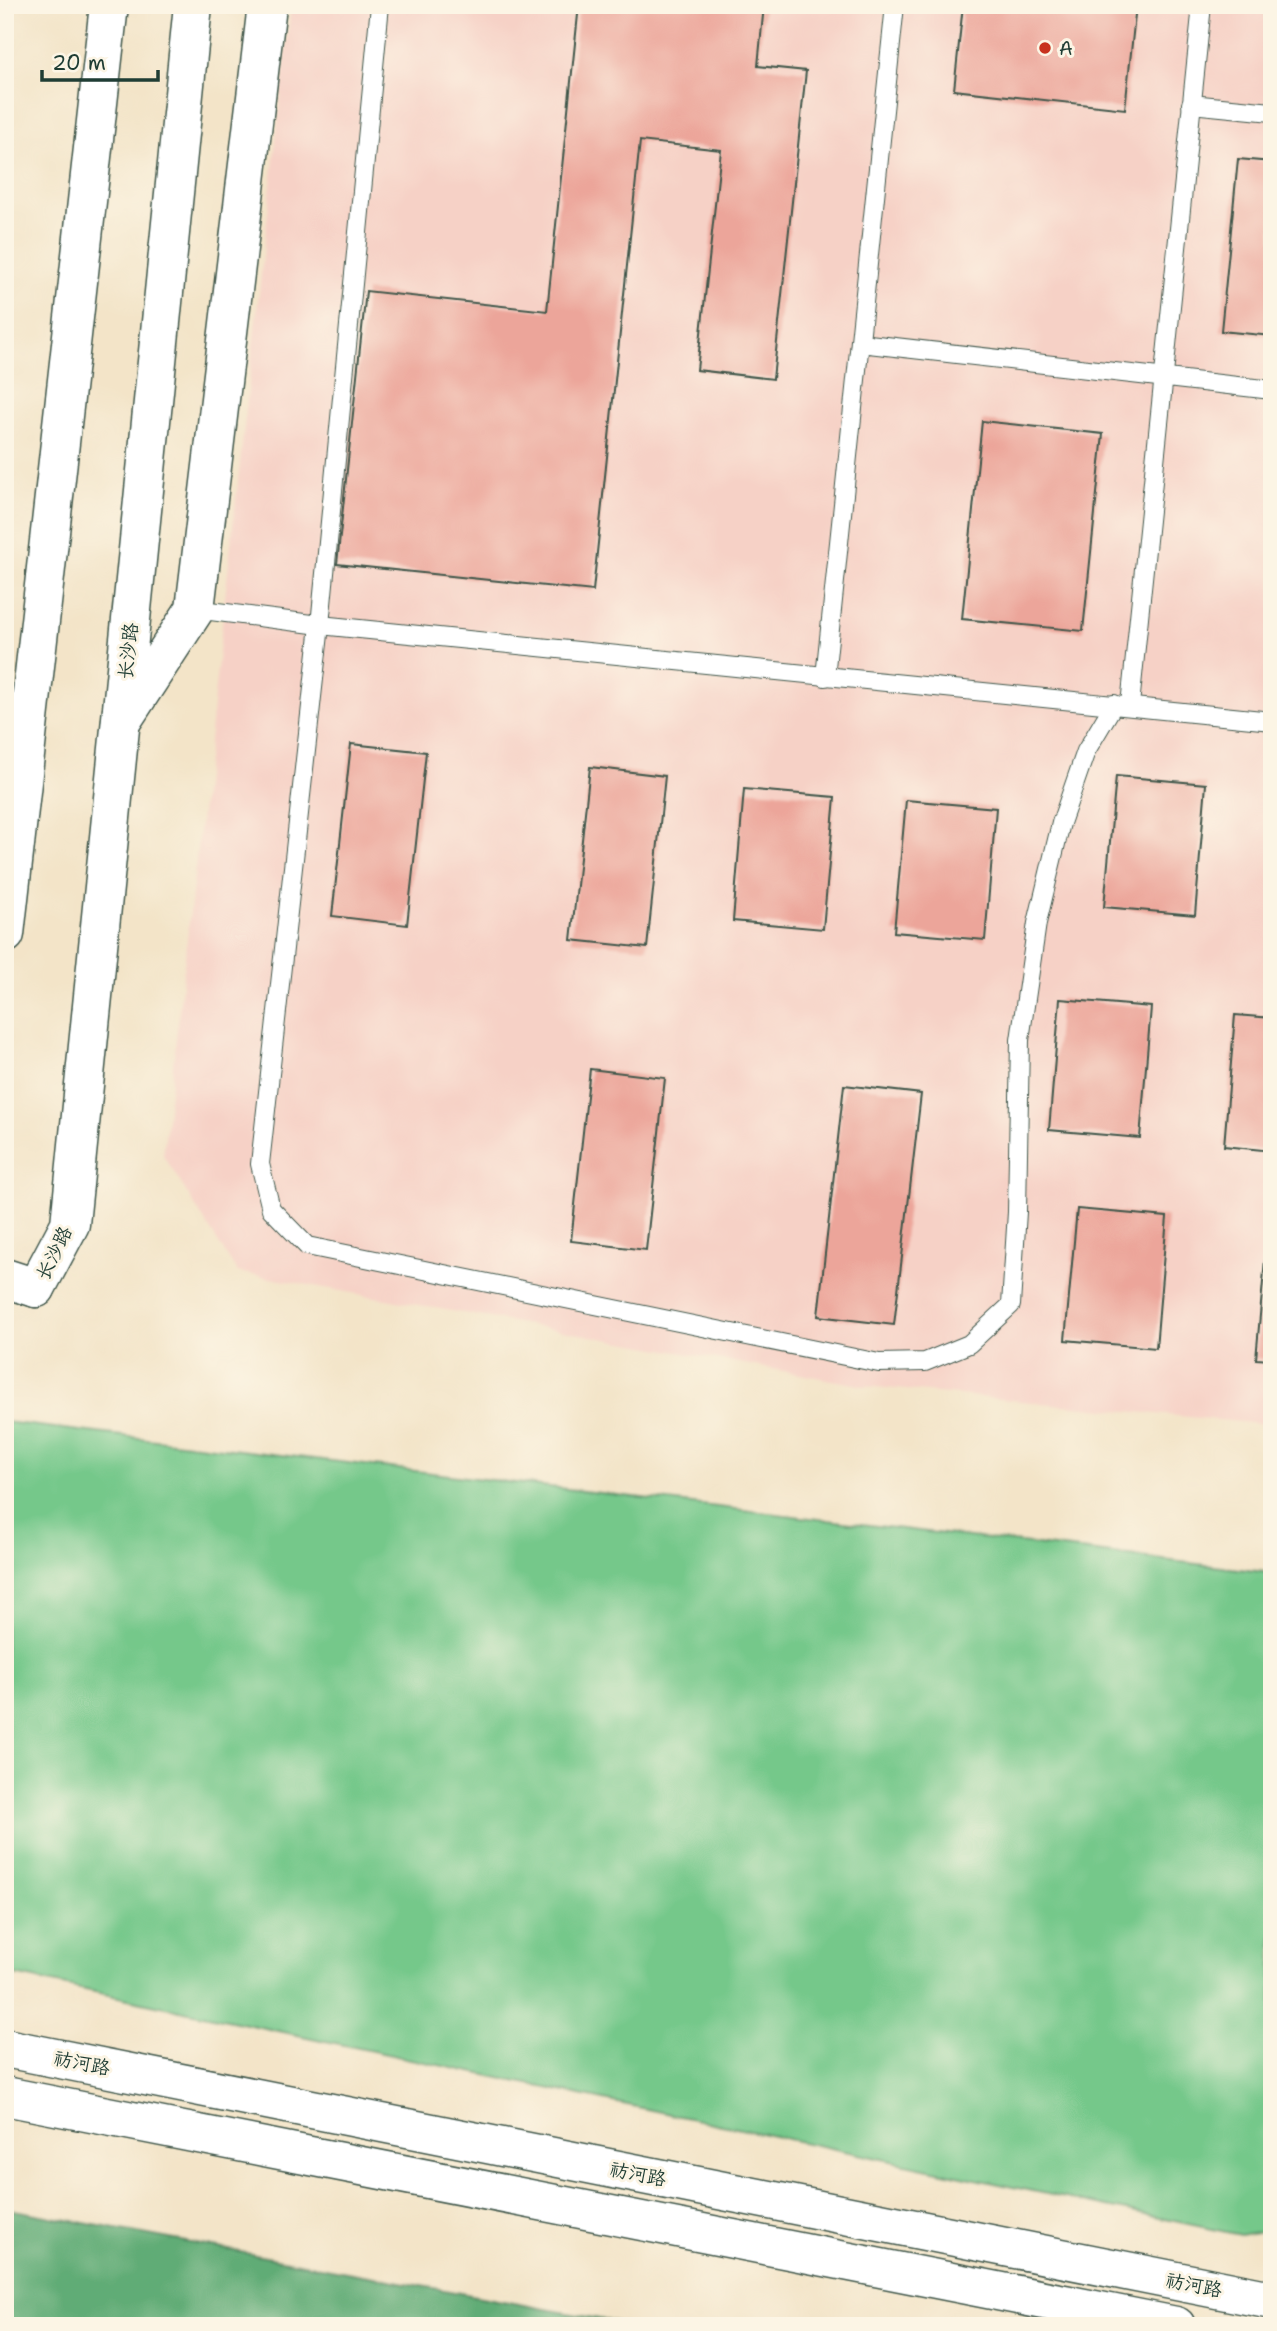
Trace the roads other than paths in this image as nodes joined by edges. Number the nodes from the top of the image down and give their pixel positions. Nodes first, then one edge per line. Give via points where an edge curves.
1 (109, 5) edge
2 (193, 5) edge
3 (267, 5) edge
4 (380, 5) edge
5 (895, 5) edge
6 (1202, 5) edge
7 (1191, 104) junction
8 (1272, 112) edge
9 (860, 342) junction
10 (1162, 379) junction
11 (1272, 390) edge
12 (195, 609) junction
13 (320, 625) junction
14 (825, 677) junction
15 (1122, 704) junction
16 (1272, 721) edge
17 (121, 722) junction
18 (5, 934) edge
19 (15, 1286) edge
20 (5, 2048) edge
21 (5, 2096) edge
22 (1272, 2283) edge
23 (1234, 2293) junction
24 (1272, 2300) edge
25 (1176, 2326) edge

1 - 18 main road
2 - 17 main road, 长沙路
3 - 12 main road
4 - 13 lane
5 - 9 lane
6 - 7 lane
7 - 8 lane
7 - 10 lane
9 - 10 lane
9 - 14 lane
10 - 11 lane
10 - 15 lane
12 - 13 lane
12 - 17 main road
13 - 14 lane
13 - 15 lane via 260,1164 271,1209 307,1246 879,1363 925,1362 958,1348 1011,1305 1020,1040 1037,923 1061,823 1086,751
14 - 15 lane
15 - 16 lane
17 - 19 main road, 长沙路 via 70,1224
20 - 23 main road, 祊河路
21 - 25 main road
22 - 23 main road
23 - 24 main road, 祊河路

